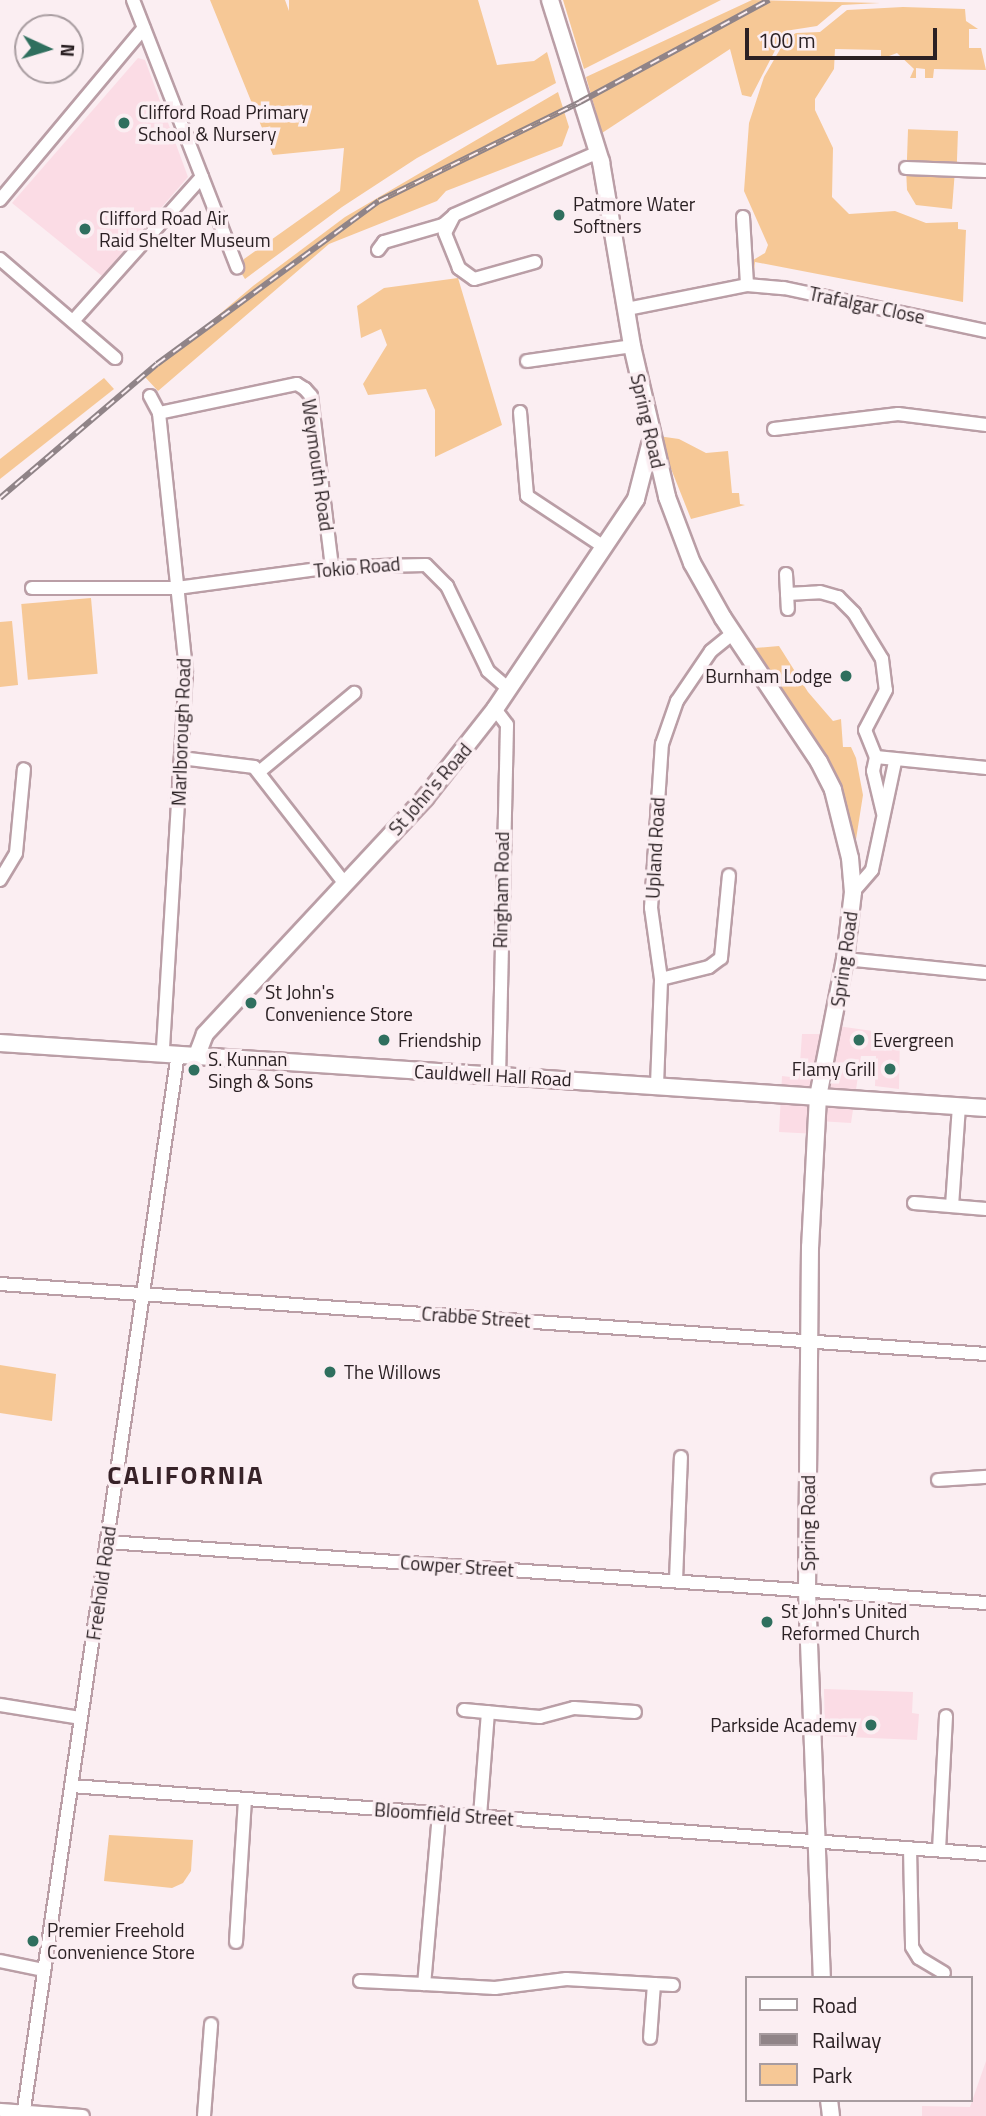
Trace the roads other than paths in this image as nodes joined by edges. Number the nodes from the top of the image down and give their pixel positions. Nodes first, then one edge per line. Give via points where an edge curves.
1 (133, 0) edge
2 (550, 0) edge
3 (144, 28) junction
4 (598, 152) junction
5 (906, 168) dead end
6 (986, 171) edge
7 (202, 177) junction
8 (0, 200) edge
9 (454, 215) junction
10 (743, 218) dead end
11 (377, 250) dead end
12 (0, 259) edge
13 (535, 262) dead end
14 (237, 267) dead end
15 (747, 285) junction
16 (627, 309) junction
17 (74, 320) junction
18 (986, 331) edge
19 (632, 346) junction
20 (115, 358) dead end
21 (527, 361) dead end
22 (150, 396) dead end
23 (520, 412) dead end
24 (159, 413) junction
25 (986, 425) edge
26 (774, 429) dead end
27 (651, 442) junction
28 (667, 497) junction
29 (636, 499) junction
30 (604, 547) junction
31 (332, 567) junction
32 (786, 574) dead end
33 (32, 588) dead end
34 (177, 588) junction
35 (787, 594) junction
36 (788, 609) dead end
37 (732, 634) junction
38 (509, 689) junction
39 (354, 693) dead end
40 (495, 709) junction
41 (876, 757) junction
42 (181, 758) junction
43 (895, 762) junction
44 (986, 768) edge
45 (23, 769) dead end
46 (259, 772) junction
47 (883, 813) junction
48 (729, 875) dead end
49 (0, 880) edge
50 (345, 884) junction
51 (853, 892) junction
52 (845, 959) junction
53 (986, 973) edge
54 (661, 979) junction
55 (0, 1043) edge
56 (171, 1053) junction
57 (197, 1055) junction
58 (499, 1075) junction
59 (657, 1085) junction
60 (818, 1096) junction
61 (959, 1106) junction
62 (986, 1108) edge
63 (914, 1203) dead end
64 (952, 1206) junction
65 (986, 1209) edge
66 (0, 1284) edge
67 (144, 1294) junction
68 (809, 1341) junction
69 (986, 1354) edge
70 (681, 1457) dead end
71 (986, 1477) edge
72 (938, 1480) dead end
73 (107, 1542) junction
74 (676, 1580) junction
75 (807, 1591) junction
76 (986, 1603) edge
77 (0, 1705) edge
78 (464, 1710) dead end
79 (488, 1712) junction
80 (635, 1712) dead end
81 (946, 1716) dead end
82 (80, 1718) junction
83 (71, 1786) junction
84 (245, 1800) junction
85 (439, 1814) junction
86 (480, 1816) junction
87 (817, 1841) junction
88 (910, 1848) junction
89 (939, 1850) junction
90 (986, 1854) edge
91 (236, 1942) dead end
92 (0, 1961) edge
93 (44, 1970) junction
94 (944, 1973) dead end
95 (822, 1976) edge
96 (360, 1981) dead end
97 (424, 1984) junction
98 (654, 1984) junction
99 (673, 1984) dead end
100 (211, 2024) dead end
101 (650, 2038) dead end
102 (0, 2110) edge
103 (23, 2114) edge
104 (83, 2116) edge
105 (204, 2116) edge

1 - 3 street
2 - 4 street, Spring Road
3 - 7 street
3 - 8 street
4 - 9 street
4 - 16 street, Spring Road
5 - 6 street
7 - 14 street
7 - 17 street
9 - 11 street via 443,225 384,242
9 - 13 street via 445,233 459,268 474,279
10 - 15 street
12 - 17 street
15 - 16 street, Trafalgar Close
15 - 18 street, Trafalgar Close via 806,291
16 - 19 street, Spring Road
17 - 20 street
19 - 21 street
19 - 27 street, Spring Road
22 - 24 street
23 - 30 street via 527,496
24 - 31 street, Weymouth Road via 297,384 305,389 311,396
24 - 34 street, Marlborough Road
25 - 26 street via 898,414
27 - 28 street, Spring Road
27 - 29 street, St John's Road
28 - 29 street
28 - 37 street, Spring Road via 692,562
29 - 30 street, St John's Road
30 - 38 street, St John's Road
31 - 34 street, Tokio Road
31 - 38 street, Tokio Road via 413,562 436,571 488,671
32 - 35 street
33 - 34 street, Tokio Road
34 - 42 street, Marlborough Road via 186,665
35 - 36 street
35 - 41 street via 820,592 838,597 854,613 882,659 886,690 865,730
37 - 51 street, Spring Road via 833,790 850,858
37 - 54 street, Upland Road via 718,643 696,670 664,733 651,908
38 - 40 street, St John's Road
39 - 46 street
40 - 50 street, St John's Road via 436,785
40 - 58 street, Ringham Road via 507,725
41 - 43 street
41 - 47 street via 875,781
42 - 46 street via 240,762
42 - 56 street, Marlborough Road
43 - 44 street
43 - 47 street
45 - 49 street via 16,853
46 - 50 street
47 - 51 street via 872,870
48 - 54 street via 721,958 709,967
50 - 57 street, St John's Road via 205,1034
51 - 52 street, Spring Road
52 - 53 street
52 - 60 street, Spring Road
54 - 59 street, Upland Road
55 - 56 street, Cauldwell Hall Road
56 - 57 street, Cauldwell Hall Road
56 - 67 street, Freehold Road
57 - 58 street, Cauldwell Hall Road
58 - 59 street, Cauldwell Hall Road
59 - 60 street, Cauldwell Hall Road
60 - 61 street, Cauldwell Hall Road
60 - 68 street, Spring Road
61 - 62 street, Cauldwell Hall Road
61 - 64 street
63 - 64 street
64 - 65 street
66 - 67 street, Crabbe Street
67 - 68 street, Crabbe Street
67 - 73 street, Freehold Road
68 - 69 street, Crabbe Street
68 - 75 street, Spring Road
70 - 74 street
71 - 72 street
73 - 74 street, Cowper Street
73 - 82 street, Freehold Road
74 - 75 street, Cowper Street
75 - 76 street, Cowper Street
75 - 87 street, Spring Road
77 - 82 street
78 - 79 street
79 - 80 street via 540,1717 574,1708
79 - 86 street
81 - 89 street
82 - 83 street, Freehold Road
83 - 84 street, Bloomfield Street
83 - 93 street, Freehold Road
84 - 85 street, Bloomfield Street
84 - 91 street
85 - 86 street, Bloomfield Street
85 - 97 street
86 - 87 street, Bloomfield Street
87 - 88 street, Bloomfield Street
87 - 95 street, Spring Road
88 - 89 street, Bloomfield Street
88 - 94 street via 912,1947 919,1958
89 - 90 street, Bloomfield Street
92 - 93 street
93 - 103 street, Freehold Road
96 - 97 street
97 - 98 street via 495,1988 566,1979
98 - 99 street
98 - 101 street
100 - 105 street
102 - 103 street
103 - 104 street

